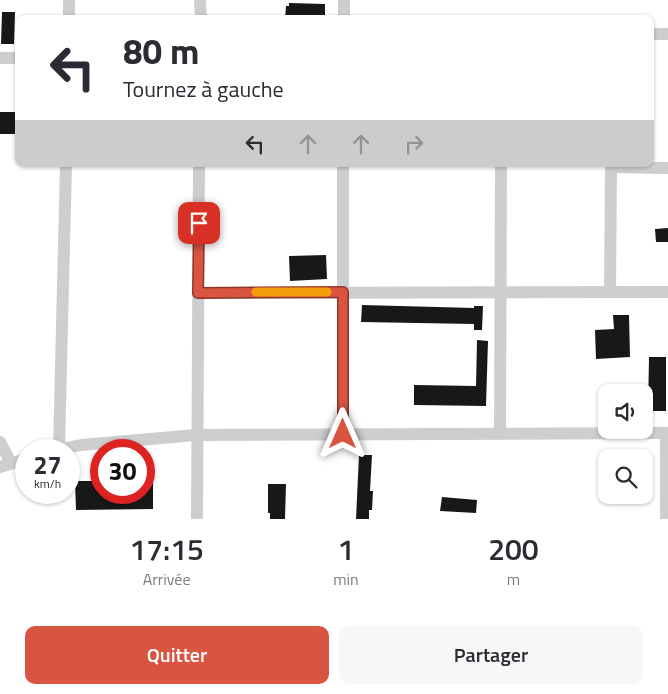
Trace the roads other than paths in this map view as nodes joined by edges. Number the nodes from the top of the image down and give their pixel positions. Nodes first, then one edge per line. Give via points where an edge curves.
1 (69, 0) edge
2 (200, 0) edge
3 (344, 0) edge
4 (69, 15) edge
5 (201, 15) edge
6 (344, 15) edge
7 (654, 34) edge
8 (668, 34) edge
9 (0, 58) edge
10 (15, 58) edge
11 (66, 167) edge
12 (199, 167) edge
13 (343, 167) edge
14 (501, 167) edge
15 (610, 167) edge
16 (649, 167) edge
17 (668, 168) edge
18 (343, 292) junction
19 (500, 292) junction
20 (610, 292) junction
21 (668, 292) edge
22 (198, 293) junction
23 (667, 433) edge
24 (343, 434) junction
25 (500, 434) junction
26 (196, 435) junction
27 (58, 439) edge
28 (0, 442) edge
29 (80, 446) edge
30 (6, 465) edge
31 (197, 519) edge
32 (666, 519) edge

1 - 4 street
2 - 5 street
3 - 6 street
7 - 8 street
9 - 10 street
11 - 27 street
12 - 22 street
13 - 18 street
14 - 19 street
15 - 20 street
16 - 17 street
18 - 19 street
18 - 22 street
18 - 24 street
19 - 20 street
19 - 25 street
20 - 21 street
22 - 26 street
23 - 25 street
23 - 32 street
24 - 25 street
24 - 26 street
26 - 29 street
26 - 31 street
28 - 30 street

